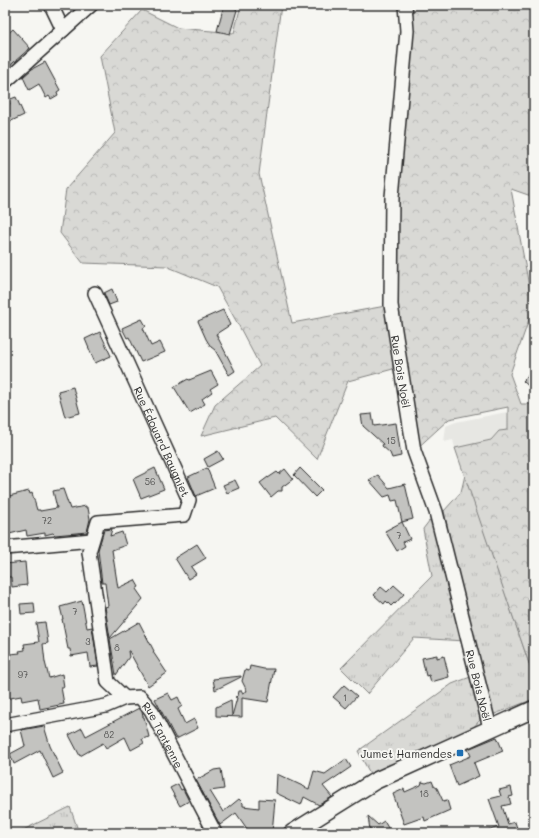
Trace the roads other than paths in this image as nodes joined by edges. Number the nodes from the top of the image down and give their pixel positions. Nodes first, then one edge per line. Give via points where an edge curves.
1 (51, 5) edge
2 (91, 5) edge
3 (405, 5) edge
4 (63, 30) junction
5 (5, 82) edge
6 (95, 293) dead end
7 (92, 540) junction
8 (5, 548) edge
9 (125, 698) junction
10 (534, 709) edge
11 (5, 725) edge
12 (490, 728) junction
13 (216, 833) edge
14 (292, 833) edge

1 - 4 street
2 - 4 street
3 - 12 street, Rue Bois Noël via 407,31 392,197 391,305 414,451 436,512
4 - 5 street
6 - 7 street, Rue Édouard Baugniet via 189,500 184,515 98,522
7 - 8 street
7 - 9 street, Rue Édouard Baugniet via 89,552 108,682
9 - 11 street, Rue Tantenne via 106,706
9 - 13 street, Rue Tantenne via 140,697 151,710
10 - 12 main road
12 - 14 main road via 375,781

